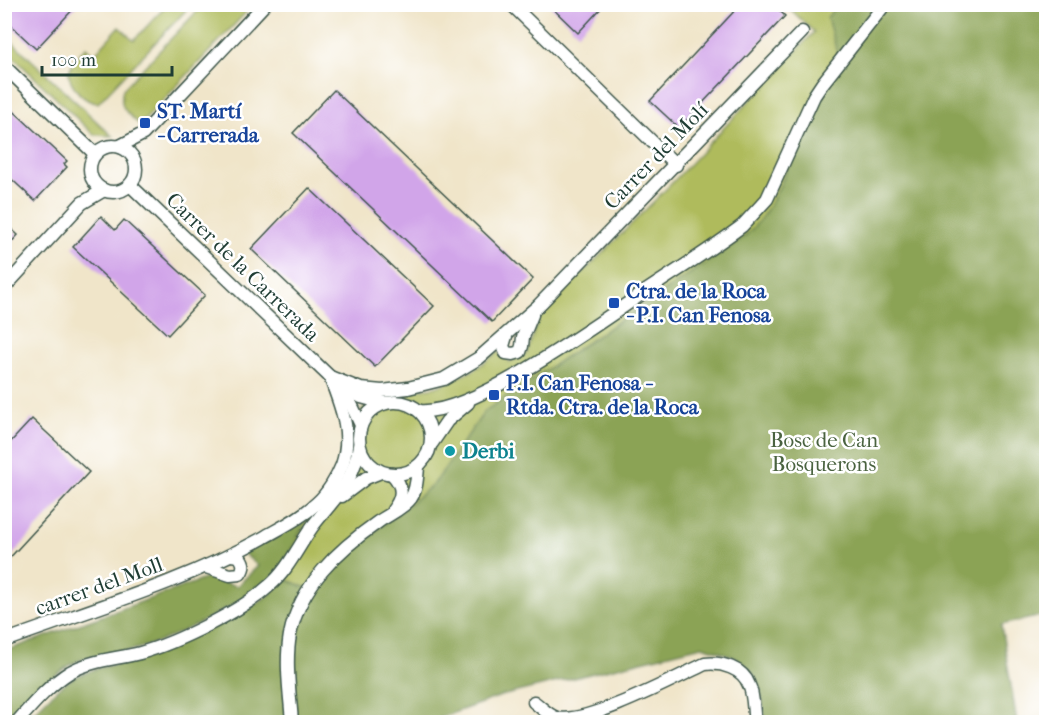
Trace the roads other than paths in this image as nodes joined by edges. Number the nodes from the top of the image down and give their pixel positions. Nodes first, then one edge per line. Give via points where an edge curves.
1 (266, 4) edge
2 (511, 4) edge
3 (885, 4) edge
4 (802, 32) dead end
5 (4, 66) edge
6 (143, 134) junction
7 (120, 146) junction
8 (95, 154) junction
9 (136, 161) junction
10 (676, 165) junction
11 (93, 180) junction
12 (130, 185) junction
13 (104, 190) junction
14 (82, 202) junction
15 (4, 288) edge
16 (537, 306) junction
17 (506, 336) junction
18 (330, 377) junction
19 (478, 395) junction
20 (385, 403) junction
21 (420, 411) junction
22 (360, 424) junction
23 (432, 444) junction
24 (359, 446) junction
25 (418, 467) junction
26 (386, 473) junction
27 (333, 502) junction
28 (392, 511) junction
29 (231, 555) junction
30 (206, 567) junction
31 (4, 641) edge
32 (534, 702) dead end
33 (17, 723) edge
34 (292, 723) edge
35 (755, 723) edge

1 - 6 street
2 - 10 street
3 - 19 street via 814,96 773,188 752,216 729,236 609,316 532,366
4 - 10 street, Carrer del Molí
5 - 8 street
6 - 7 street
6 - 9 street
7 - 8 street via 107,146
7 - 9 street
8 - 11 street via 90,166
9 - 12 street
10 - 16 street, Carrer del Molí
11 - 13 street
11 - 14 street
12 - 13 street via 119,191
12 - 18 street, Carrer de la Carrerada
13 - 14 street
14 - 15 street
16 - 17 street, Carrer del Molí
16 - 17 street, Carrer del Molí via 520,352 506,353
17 - 18 street, Carrer del Molí via 444,379 417,386 381,391 361,389
18 - 20 street, Carrer de la Carrerada via 360,398
18 - 22 street, Carrer de la Carrerada
18 - 29 street via 347,429 342,464 334,480 318,502 297,519
19 - 21 street via 441,409
19 - 23 street via 447,421
20 - 21 street via 401,402
20 - 22 street
21 - 23 street via 431,430
22 - 24 street
23 - 25 street
24 - 26 street via 366,460
24 - 27 street via 357,463
25 - 26 street via 404,473
25 - 28 street via 410,500
26 - 27 street via 366,478
26 - 28 street via 401,490 400,501
27 - 33 street via 282,572 261,592 160,647 72,671 41,695
28 - 34 street via 335,555 309,587 291,634
29 - 30 street
29 - 30 street via 239,556 243,562 240,574
30 - 31 street, carrer del Moll
32 - 35 street via 554,718 566,719 604,710 714,663 740,673 749,684

